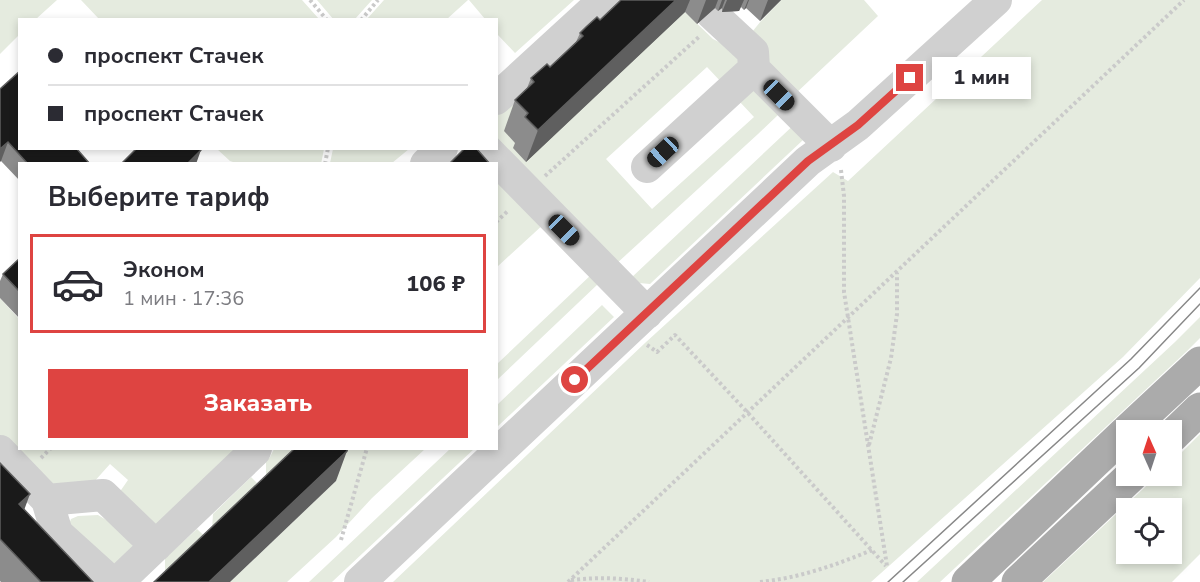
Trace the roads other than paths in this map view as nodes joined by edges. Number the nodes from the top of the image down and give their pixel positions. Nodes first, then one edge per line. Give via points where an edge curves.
1 (604, 0) edge
2 (996, 0) edge
3 (729, 21) road end
4 (754, 69) junction
5 (498, 97) edge
6 (440, 150) edge
7 (486, 150) edge
8 (836, 158) junction
9 (428, 162) edge
10 (498, 162) edge
11 (498, 162) edge
12 (647, 167) dead end
13 (647, 313) junction
14 (1200, 363) edge
15 (1200, 409) edge
16 (1139, 420) edge
17 (1182, 426) edge
18 (1116, 441) edge
19 (255, 450) edge
20 (0, 451) edge
21 (1120, 486) edge
22 (47, 500) junction
23 (156, 546) junction
24 (360, 582) edge
25 (968, 582) edge
26 (1018, 582) edge

1 - 5 street
2 - 8 street via 858,125
3 - 4 street via 753,52
4 - 8 street
4 - 12 street
6 - 9 street
7 - 10 street
8 - 13 street via 808,161
11 - 13 street
13 - 24 street
14 - 16 main road
15 - 17 main road
18 - 25 main road
19 - 23 street
20 - 22 street
21 - 26 main road
22 - 23 street via 103,495
22 - 23 street via 57,533 109,580 122,578

